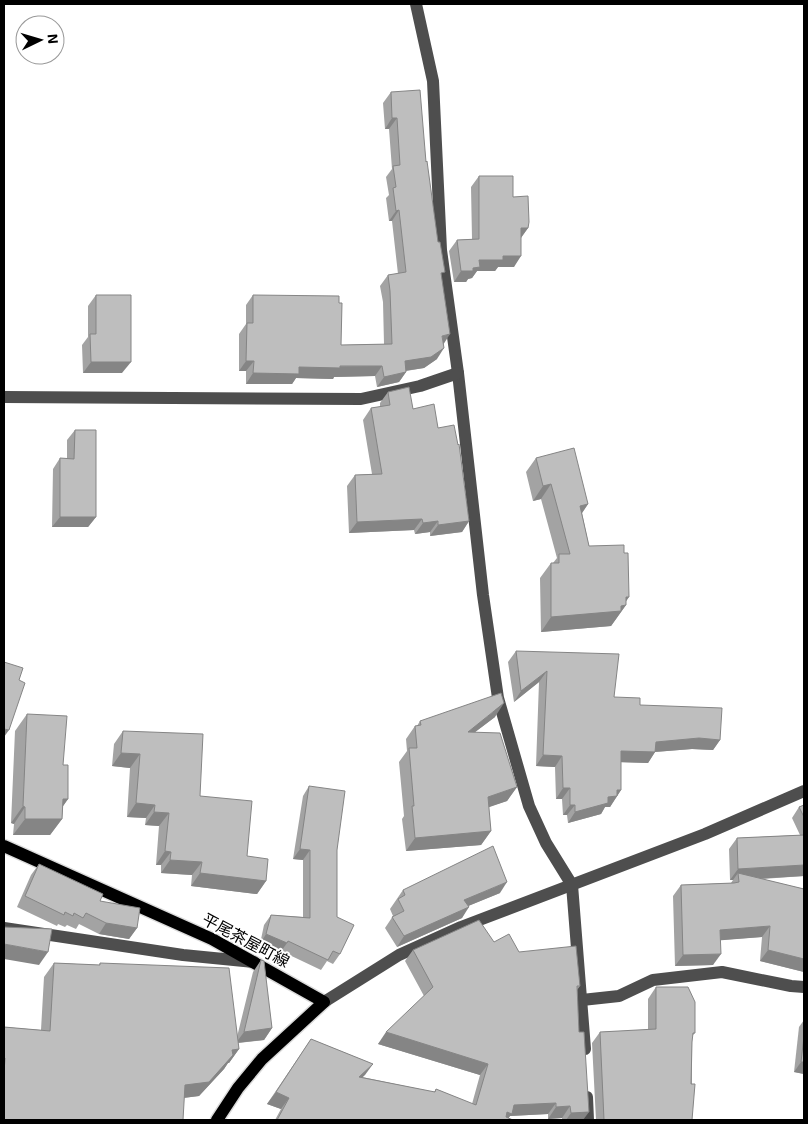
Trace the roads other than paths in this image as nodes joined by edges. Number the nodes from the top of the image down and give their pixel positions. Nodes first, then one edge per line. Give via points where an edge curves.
1 (416, 4) edge
2 (458, 373) junction
3 (4, 397) edge
4 (804, 791) edge
5 (4, 846) edge
6 (572, 885) junction
7 (4, 928) edge
8 (254, 962) junction
9 (804, 987) edge
10 (582, 1000) junction
11 (324, 1002) junction
12 (585, 1065) edge
13 (586, 1083) edge
14 (217, 1120) edge
15 (588, 1120) edge

1 - 2 street via 433,81 442,250
2 - 3 street via 420,386 361,399
2 - 6 street via 498,698 529,806 546,843
4 - 6 street via 705,834
5 - 8 main road, 平尾茶屋町線 via 204,935
6 - 10 street
6 - 11 street via 461,927 399,956
7 - 8 street
8 - 11 main road, 平尾茶屋町線
9 - 10 street via 722,972 653,980 619,996
10 - 12 street
11 - 14 main road via 262,1059
13 - 15 street

